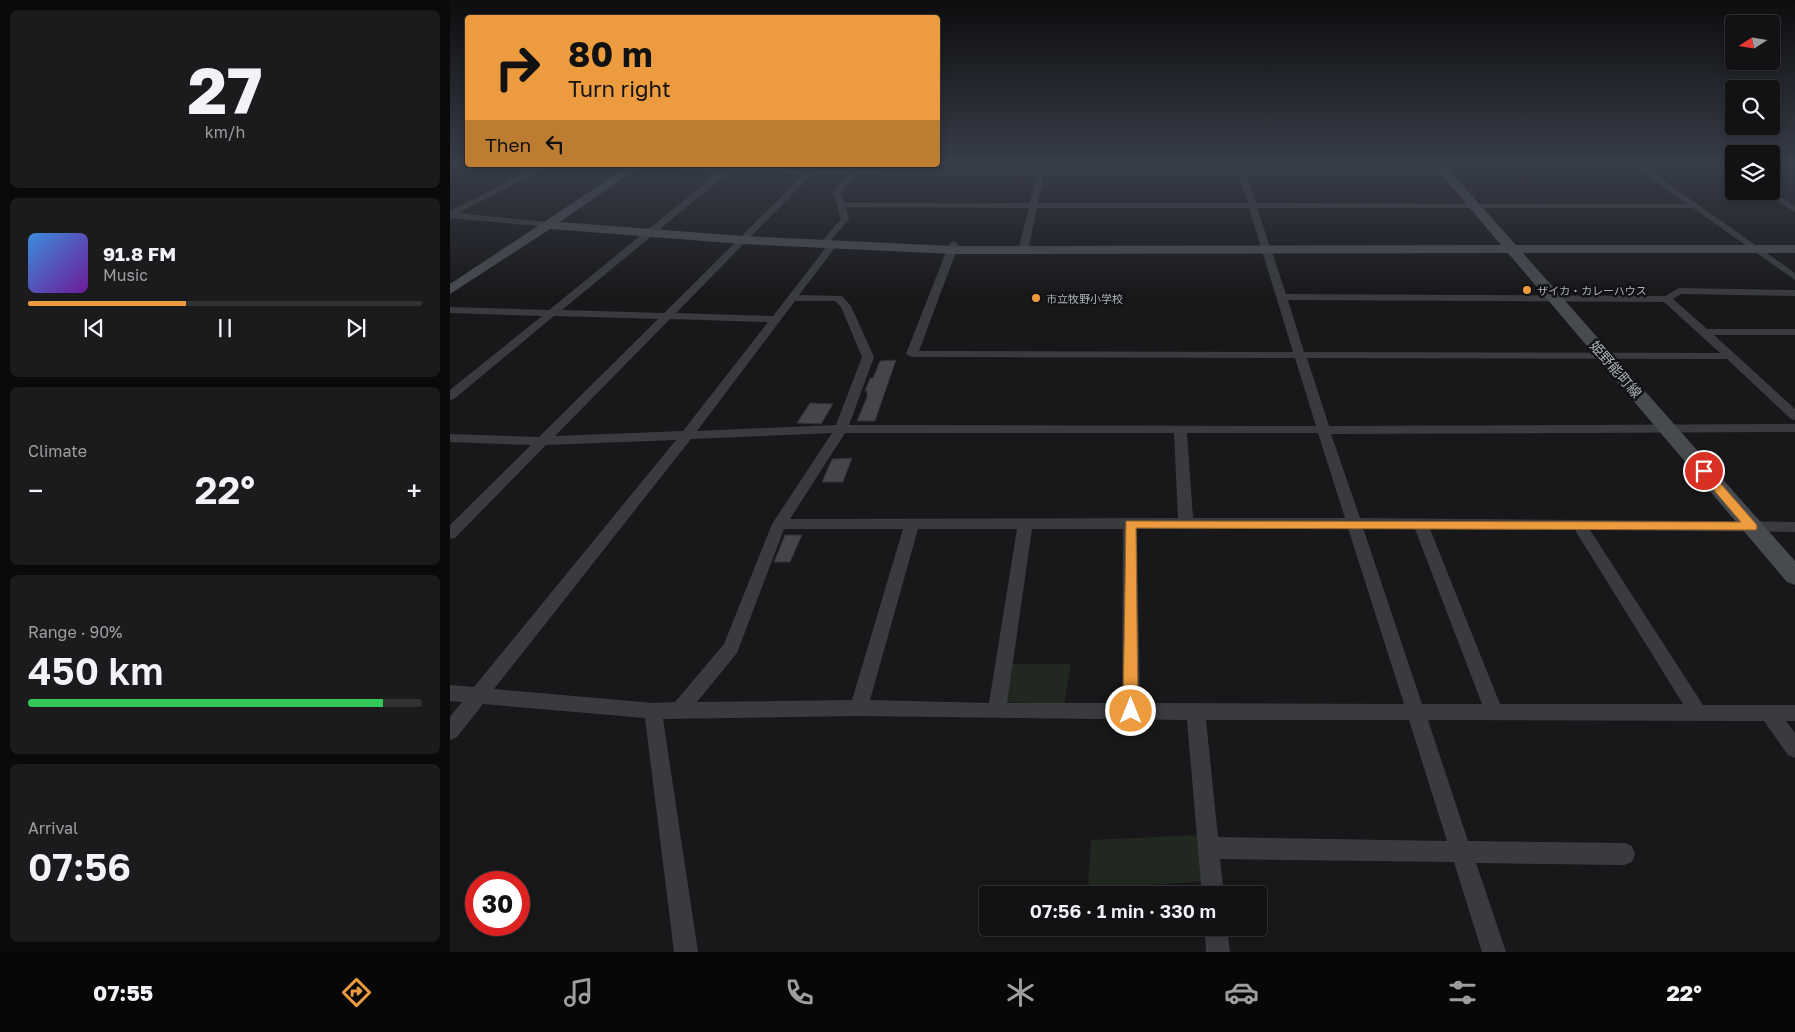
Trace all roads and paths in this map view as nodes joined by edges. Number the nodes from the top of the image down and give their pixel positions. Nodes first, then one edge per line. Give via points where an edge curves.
1 (465, 207) edge
2 (574, 207) edge
3 (681, 207) edge
4 (775, 207) edge
5 (843, 207) edge
6 (1034, 207) edge
7 (1253, 207) edge
8 (1475, 207) edge
9 (1698, 207) edge
10 (450, 215) edge
11 (547, 225) junction
12 (649, 234) junction
13 (743, 240) junction
14 (829, 243) junction
15 (953, 247) junction
16 (1023, 247) junction
17 (1265, 247) junction
18 (1511, 248) junction
19 (1756, 249) junction
20 (1795, 249) edge
21 (1795, 276) edge
22 (450, 290) edge
23 (1795, 293) edge
24 (1282, 297) junction
25 (792, 298) junction
26 (1554, 298) junction
27 (1667, 299) junction
28 (450, 310) edge
29 (552, 313) junction
30 (666, 316) junction
31 (774, 319) junction
32 (1704, 332) junction
33 (1794, 333) edge
34 (1301, 356) junction
35 (1606, 356) junction
36 (1730, 356) junction
37 (450, 396) edge
38 (1795, 416) edge
39 (1323, 428) junction
40 (1795, 428) edge
41 (841, 429) junction
42 (1180, 429) junction
43 (1668, 430) junction
44 (687, 434) junction
45 (450, 438) edge
46 (542, 441) junction
47 (1354, 523) junction
48 (779, 524) junction
49 (912, 524) junction
50 (1130, 524) junction
51 (1186, 524) junction
52 (1422, 524) junction
53 (1025, 525) junction
54 (1580, 526) junction
55 (1795, 526) edge
56 (1751, 527) junction
57 (450, 534) edge
58 (1795, 576) edge
59 (450, 693) edge
60 (477, 696) junction
61 (859, 708) junction
62 (653, 711) junction
63 (679, 711) junction
64 (998, 711) junction
65 (1131, 711) junction
66 (1196, 711) junction
67 (1414, 711) junction
68 (1494, 711) junction
69 (1698, 712) junction
70 (1769, 713) junction
71 (1795, 713) edge
72 (450, 731) edge
73 (1795, 749) edge
74 (1208, 848) junction
75 (1461, 853) junction
76 (1624, 854) dead end
77 (1212, 886) edge
78 (1217, 936) edge
79 (686, 952) edge
80 (1218, 952) edge
81 (1494, 952) edge

1 - 10 street
2 - 11 street
3 - 12 street
4 - 13 street
5 - 14 street via 845,219
6 - 16 street
7 - 17 street
8 - 18 street, 姫野能町線
9 - 19 street
10 - 11 street
11 - 12 street
11 - 22 street
12 - 13 street
12 - 29 street
13 - 14 street
13 - 30 street
14 - 15 street via 855,247
14 - 25 street
15 - 16 street
15 - 34 street via 912,354
16 - 17 street
17 - 18 street
17 - 24 street
18 - 19 street
18 - 26 street, 姫野能町線
19 - 20 street
19 - 21 street
23 - 27 street via 1679,292
24 - 26 street
24 - 34 street
25 - 31 street
25 - 41 street via 838,298 846,306 868,356
26 - 27 street
26 - 35 street, 姫野能町線
27 - 32 street
28 - 29 street
29 - 30 street
29 - 37 street
30 - 31 street
30 - 46 street
31 - 44 street
32 - 33 street
32 - 36 street
34 - 35 street
34 - 39 street
35 - 36 street
35 - 43 street, 姫野能町線
36 - 38 street
39 - 42 street
39 - 43 street
39 - 47 street
40 - 43 street
41 - 42 street
41 - 44 street
41 - 48 street
42 - 51 street
43 - 56 street, 姫野能町線
44 - 46 street
44 - 60 street
45 - 46 street
46 - 57 street
47 - 51 street
47 - 52 street
47 - 67 street
48 - 49 street
48 - 63 street via 731,648
49 - 53 street
49 - 61 street
50 - 51 street
50 - 53 street
50 - 65 street
52 - 54 street
52 - 68 street
53 - 64 street
54 - 56 street
54 - 69 street
55 - 56 street
56 - 58 street, 姫野能町線
59 - 60 street
60 - 62 street
60 - 72 street
61 - 63 street
61 - 64 street
62 - 63 street
62 - 79 street
64 - 65 street
65 - 66 street
66 - 67 street
66 - 74 street
67 - 68 street
67 - 75 street
68 - 69 street
69 - 70 street
70 - 71 street
70 - 73 street
74 - 75 street
74 - 77 street
75 - 76 street
75 - 81 street
78 - 80 street

